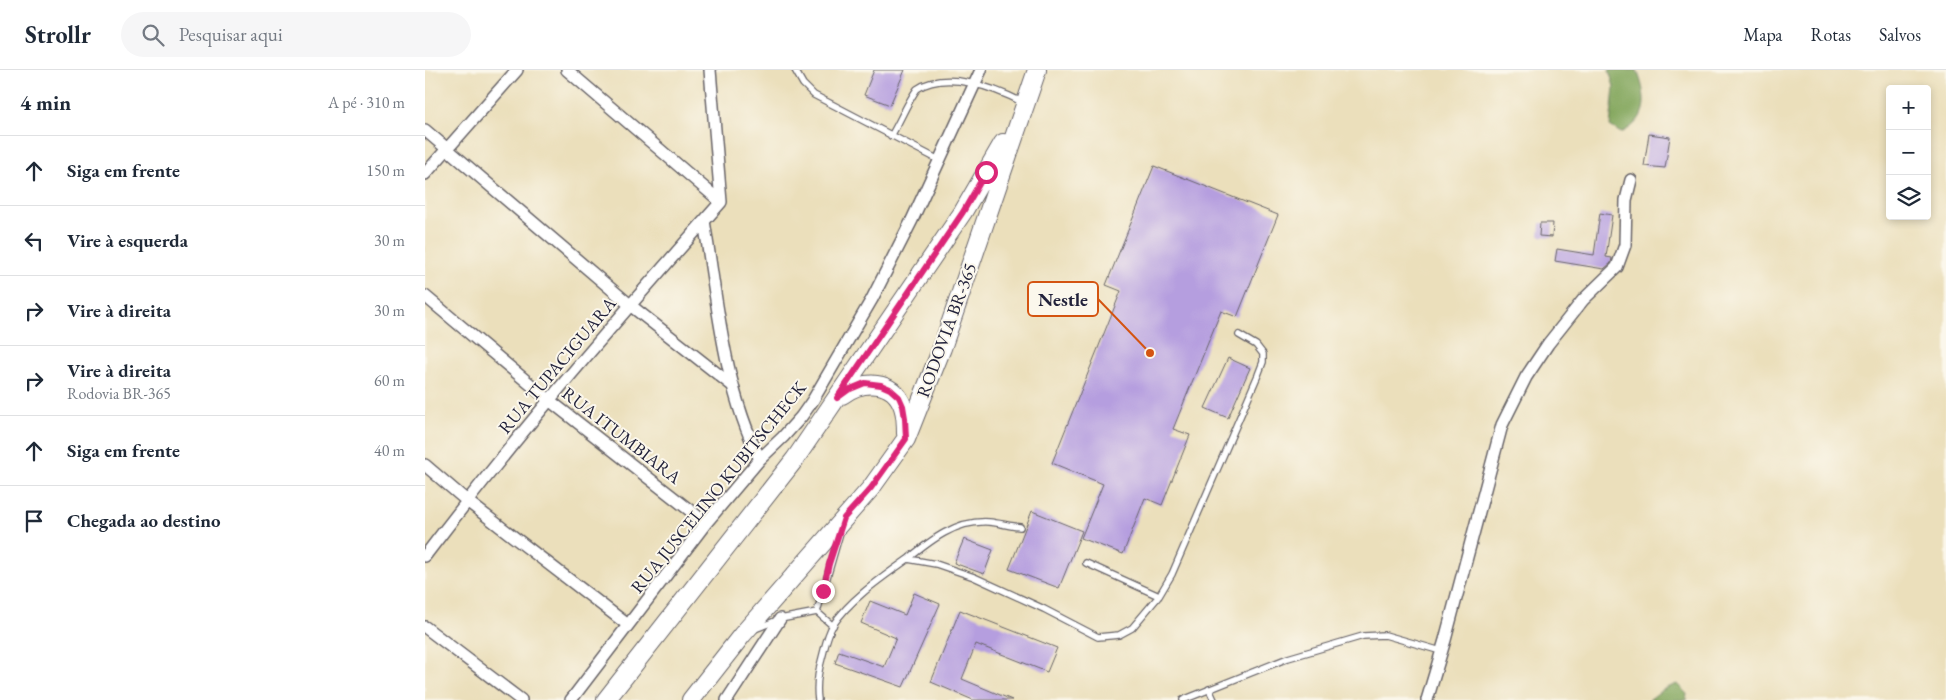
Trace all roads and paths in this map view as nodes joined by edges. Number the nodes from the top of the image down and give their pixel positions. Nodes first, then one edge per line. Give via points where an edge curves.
1 (517, 70) edge
2 (567, 70) edge
3 (710, 70) edge
4 (795, 70) edge
5 (1037, 70) edge
6 (934, 75) dead end
7 (976, 75) edge
8 (1025, 103) junction
9 (425, 130) edge
10 (891, 136) junction
11 (447, 148) junction
12 (939, 160) junction
13 (425, 174) edge
14 (1631, 180) dead end
15 (721, 202) junction
16 (704, 221) junction
17 (425, 296) edge
18 (630, 305) junction
19 (1239, 335) dead end
20 (733, 386) junction
21 (837, 398) junction
22 (549, 400) junction
23 (906, 439) junction
24 (760, 459) junction
25 (425, 466) edge
26 (467, 501) junction
27 (844, 518) junction
28 (706, 524) junction
29 (1020, 528) dead end
30 (425, 556) edge
31 (908, 559) junction
32 (1086, 563) dead end
33 (1159, 596) junction
34 (817, 612) junction
35 (780, 619) junction
36 (629, 625) junction
37 (833, 626) junction
38 (425, 627) edge
39 (742, 635) junction
40 (1441, 651) junction
41 (1209, 689) junction
42 (521, 700) edge
43 (571, 700) edge
44 (606, 700) edge
45 (691, 700) edge
46 (727, 700) edge
47 (817, 700) edge
48 (1183, 700) edge
49 (1214, 700) edge
50 (1427, 700) edge

1 - 11 street
2 - 15 street
3 - 15 street
4 - 10 lane via 814,95
5 - 8 main road, RODOVIA BR-365
6 - 10 lane via 917,90
7 - 8 lane
7 - 12 street, RUA JUSCELINO KUBITSCHECK
8 - 21 main road via 963,212
8 - 23 main road, RODOVIA BR-365 via 941,348
9 - 11 street
10 - 12 lane
11 - 13 street
11 - 18 street
12 - 24 street, RUA JUSCELINO KUBITSCHECK via 872,299 827,377 801,418
14 - 40 street via 1626,200 1625,245 1617,267 1583,300 1548,344 1526,377 1503,426
15 - 16 street, RUA TUPACIGUARA
16 - 18 street, RUA TUPACIGUARA
16 - 20 street
17 - 22 street, RUA ITUMBIARA
18 - 20 street
18 - 22 street, RUA TUPACIGUARA
19 - 33 lane via 1261,350 1263,362 1172,574
20 - 24 street via 743,421
21 - 23 main road via 865,383 890,389 903,406
21 - 44 main road via 795,459
22 - 26 street, RUA TUPACIGUARA
22 - 28 street, RUA ITUMBIARA
23 - 27 main road, RODOVIA BR-365 via 871,488
24 - 28 street, RUA JUSCELINO KUBITSCHECK
25 - 26 street
26 - 30 street, RUA TUPACIGUARA
26 - 36 street
27 - 34 lane
27 - 39 main road, RODOVIA BR-365
28 - 36 street, RUA JUSCELINO KUBITSCHECK
29 - 31 lane via 988,522 968,524 939,535
31 - 33 lane via 936,564 974,577 1098,637 1119,635 1132,628
31 - 37 lane via 874,584
32 - 33 lane
34 - 35 lane
34 - 37 lane
35 - 39 lane
35 - 46 street
36 - 43 street, RUA JUSCELINO KUBITSCHECK
37 - 47 lane via 819,670
38 - 42 street
39 - 45 main road, RODOVIA BR-365
40 - 41 lane via 1385,635 1363,636 1288,658
40 - 50 street
41 - 48 lane
41 - 49 lane

